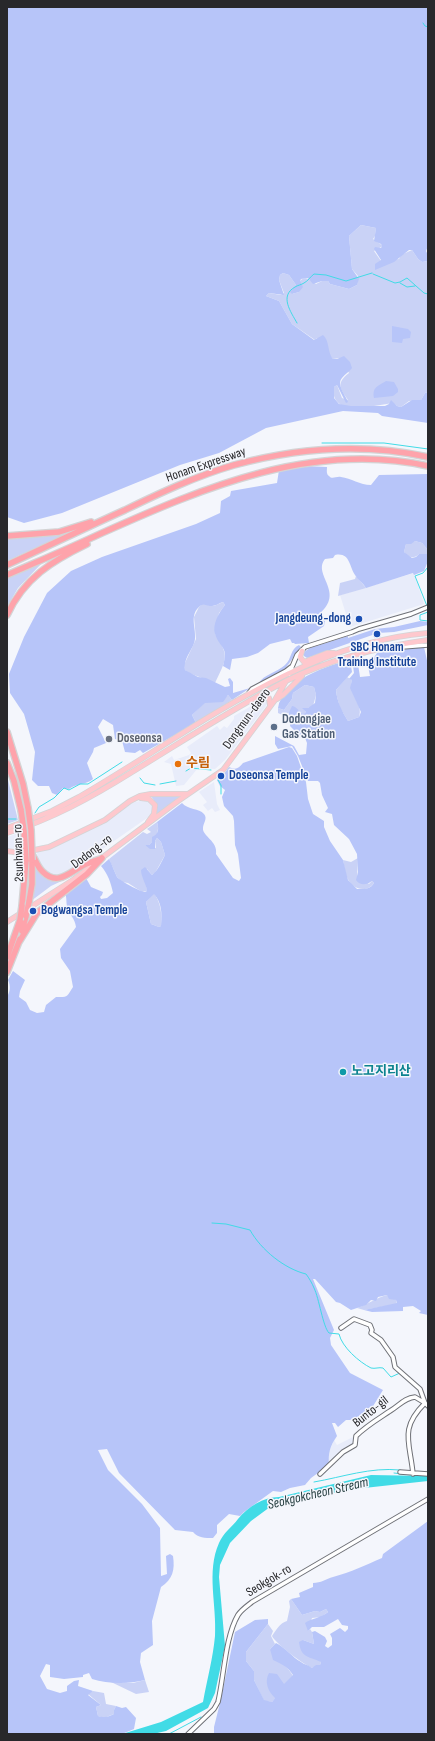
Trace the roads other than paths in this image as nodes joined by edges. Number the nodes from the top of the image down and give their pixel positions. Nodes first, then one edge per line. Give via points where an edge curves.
1 (428, 457) edge
2 (428, 466) edge
3 (186, 496) junction
4 (110, 516) junction
5 (7, 536) edge
6 (7, 565) edge
7 (7, 575) edge
8 (428, 608) edge
9 (7, 615) edge
10 (428, 634) edge
11 (428, 640) edge
12 (428, 646) edge
13 (302, 650) junction
14 (336, 654) junction
15 (354, 656) junction
16 (293, 664) junction
17 (304, 673) junction
18 (289, 674) junction
19 (286, 681) junction
20 (248, 696) junction
21 (257, 697) junction
22 (275, 700) junction
23 (270, 706) junction
24 (7, 732) edge
25 (7, 763) edge
26 (187, 794) junction
27 (135, 798) junction
28 (146, 826) junction
29 (7, 828) edge
30 (7, 833) edge
31 (7, 851) edge
32 (102, 858) junction
33 (31, 859) junction
34 (7, 922) edge
35 (19, 942) junction
36 (7, 957) edge
37 (7, 972) edge
38 (341, 1328) dead end
39 (427, 1404) edge
40 (400, 1472) dead end
41 (320, 1474) dead end
42 (413, 1474) junction
43 (428, 1474) edge
44 (428, 1499) edge
45 (188, 1734) edge

1 - 4 highway, Honam Expressway via 382,449 353,448 263,458 201,476
2 - 3 highway, Honam Expressway via 382,459 327,460 294,464 252,474
3 - 7 highway, Honam Expressway
3 - 9 highway via 50,563 25,586
4 - 5 highway via 59,532
4 - 6 highway, Honam Expressway
8 - 13 street via 358,628 309,645
10 - 14 main road, Dongmun-daero via 379,641
11 - 15 main road, Dongmun-daero
12 - 15 street via 386,649
13 - 14 main road via 300,657 304,662 327,653
13 - 16 street
14 - 18 main road, Dongmun-daero
15 - 17 main road, Dongmun-daero
16 - 18 street
16 - 20 street via 252,688
17 - 19 main road, Dongmun-daero
17 - 22 main road
18 - 19 main road, Dongmun-daero
18 - 20 main road, Dongmun-daero
19 - 21 main road, Dongmun-daero
19 - 22 main road, Dongmun-daero
20 - 29 main road, Dongmun-daero via 79,797 52,811
21 - 23 main road via 270,698
21 - 30 main road, Dongmun-daero via 82,802 37,823
22 - 23 main road, Dongmun-daero
23 - 26 main road, Dongmun-daero via 223,770
24 - 33 highway, 2sunhwan-ro, bridge via 28,808
25 - 33 highway, 2sunhwan-ro, bridge via 14,781
26 - 27 main road via 151,794
26 - 28 main road, Dodong-ro
27 - 28 main road via 149,798 154,805 154,814
27 - 31 main road via 104,820 49,847 20,853
28 - 32 main road, Dodong-ro
32 - 33 highway via 59,879 47,876
32 - 34 main road, Dodong-ro via 73,880
32 - 35 highway via 87,874 37,913
33 - 35 highway, 2sunhwan-ro, bridge via 32,884
33 - 36 highway, 2sunhwan-ro, bridge via 20,920
35 - 37 highway, 2sunhwan-ro
38 - 39 street via 354,1319 370,1325 371,1333 381,1340 393,1357 395,1367 420,1389
39 - 41 street, Bunto-gil via 415,1397 380,1416 356,1436 355,1445 343,1452
39 - 42 street via 408,1425 407,1439
40 - 42 street
42 - 43 street
44 - 45 street, Seokgok-ro via 252,1602 240,1612 231,1636 218,1702

